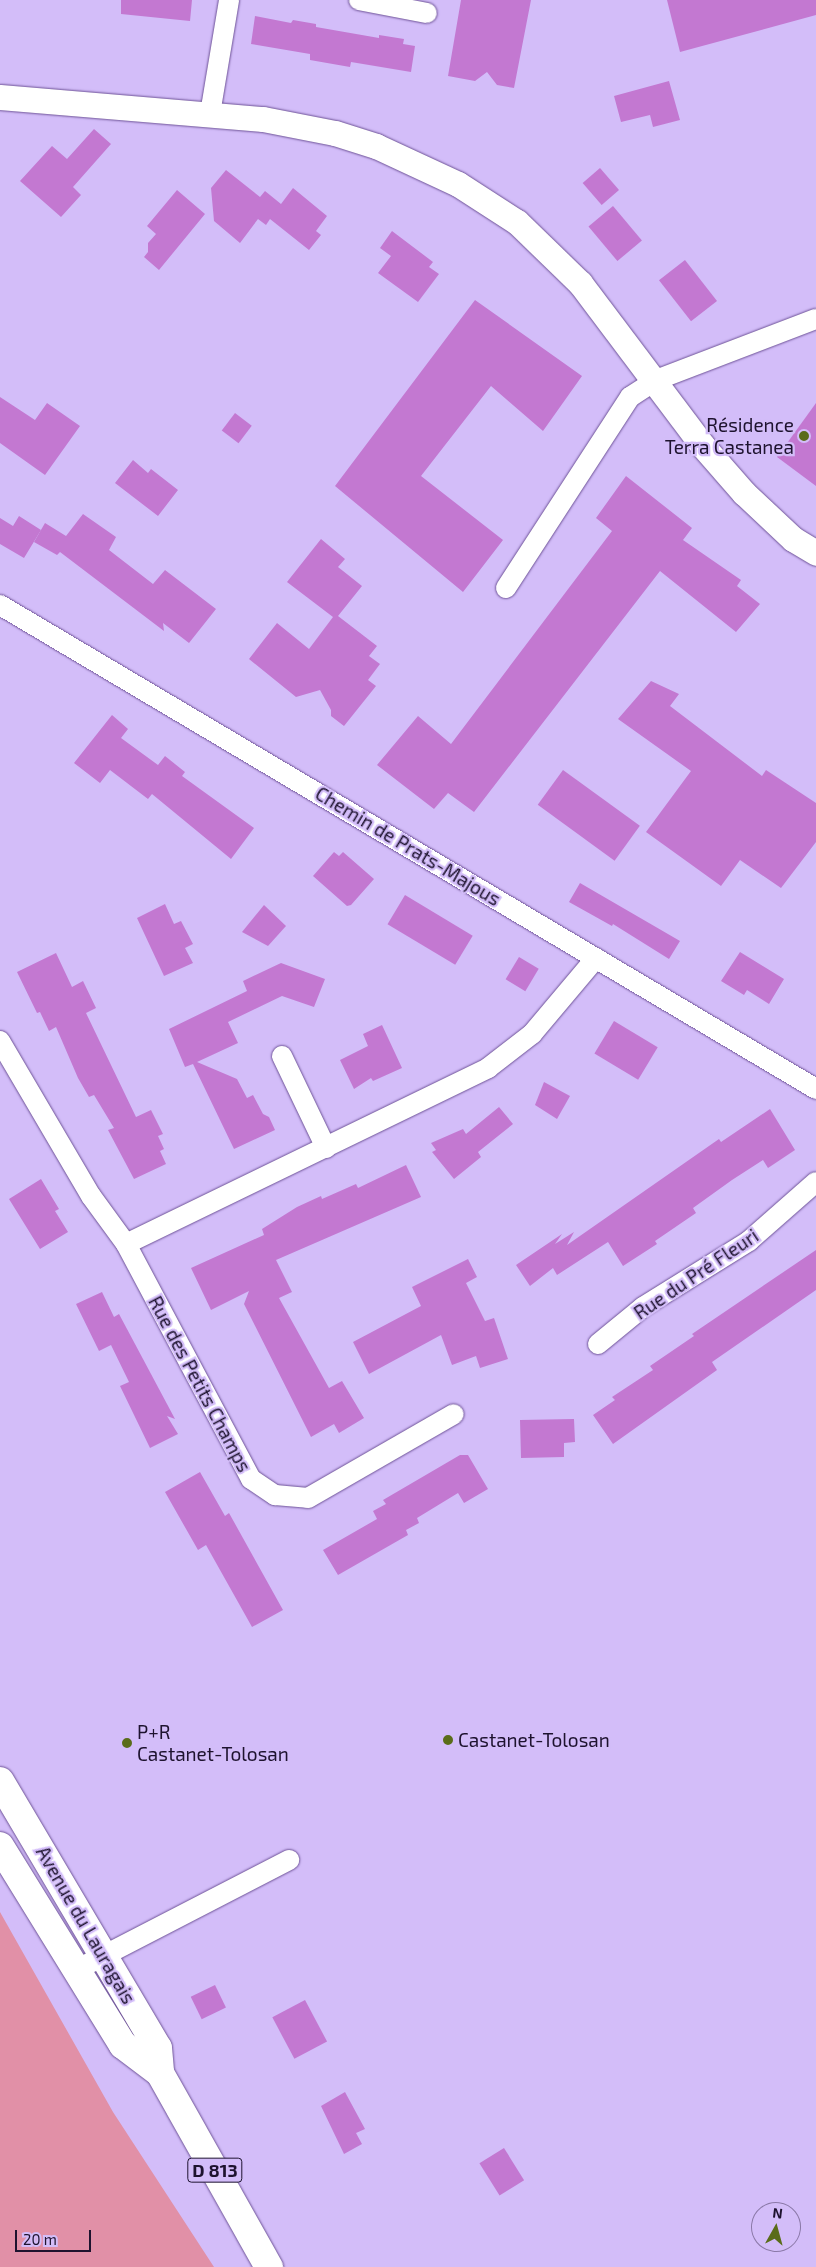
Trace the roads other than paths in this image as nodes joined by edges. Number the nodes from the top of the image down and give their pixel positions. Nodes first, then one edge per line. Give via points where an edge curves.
1 (229, 0) edge
2 (358, 0) edge
3 (427, 13) dead end
4 (0, 96) edge
5 (210, 114) junction
6 (816, 319) edge
7 (656, 380) junction
8 (816, 553) edge
9 (506, 588) dead end
10 (0, 604) edge
11 (596, 958) junction
12 (0, 1041) edge
13 (282, 1056) dead end
14 (816, 1089) edge
15 (326, 1148) junction
16 (816, 1182) edge
17 (126, 1244) junction
18 (598, 1344) dead end
19 (454, 1414) dead end
20 (0, 1781) edge
21 (0, 1846) edge
22 (289, 1860) dead end
23 (106, 1955) junction
24 (76, 1970) junction
25 (160, 2073) junction
26 (269, 2267) edge

1 - 5 street
2 - 3 street
4 - 5 street
5 - 7 street via 263,119 335,133 376,146 458,184 517,222 580,283
6 - 7 street
7 - 8 street via 702,445 744,493 793,539
7 - 9 street via 630,397
10 - 11 street, Chemin de Prats-Majous
11 - 14 street, Chemin de Prats-Majous
11 - 15 street via 532,1034 488,1068
12 - 17 street, Rue des Petits Champs via 91,1196
13 - 15 street
15 - 17 street
16 - 18 street, Rue du Pré Fleuri via 749,1241 643,1307
17 - 19 street, Rue des Petits Champs via 251,1480 275,1495 308,1498
20 - 23 main road, Avenue du Lauragais / D 813
21 - 24 main road, Avenue du Lauragais / D 813
22 - 23 street
23 - 24 street
23 - 25 main road, Avenue du Lauragais / D 813 via 158,2048
24 - 25 main road, Avenue du Lauragais / D 813 via 122,2045
25 - 26 main road, Avenue du Lauragais / D 813

